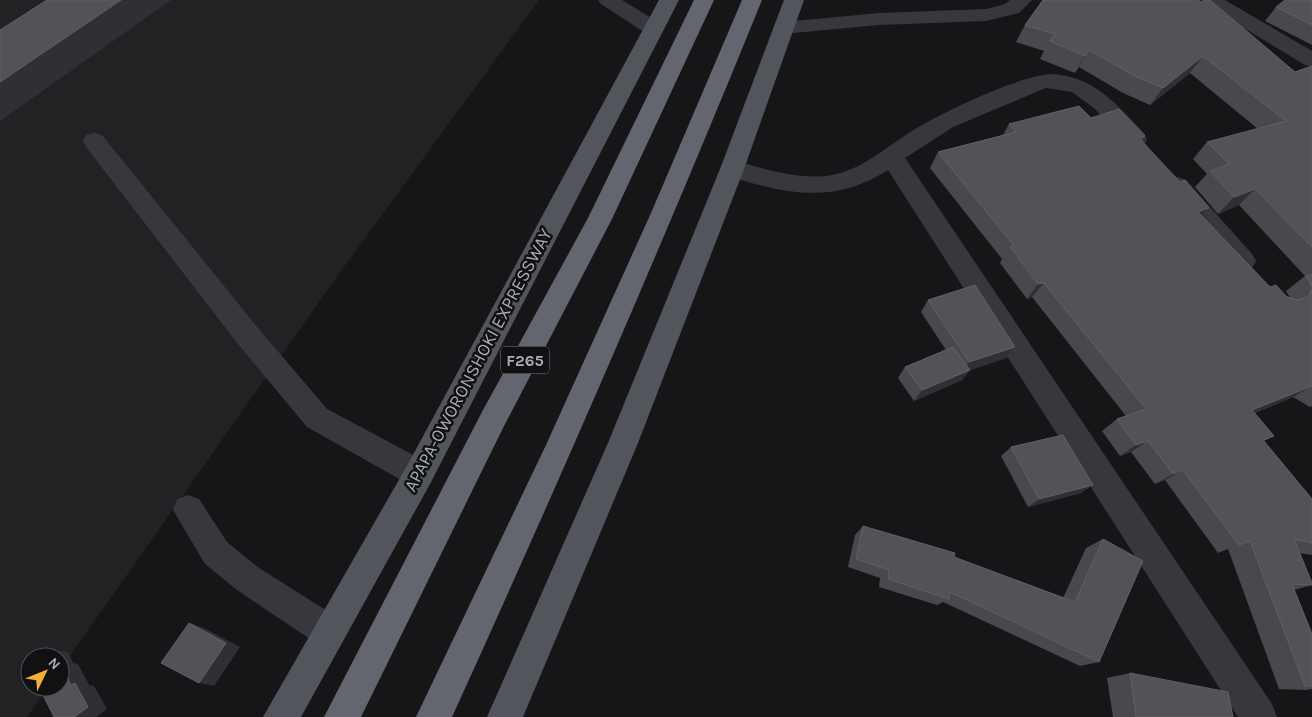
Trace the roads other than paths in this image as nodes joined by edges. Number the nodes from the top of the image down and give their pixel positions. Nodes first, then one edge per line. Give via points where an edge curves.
1 (608, 0) edge
2 (669, 0) edge
3 (704, 0) edge
4 (752, 0) edge
5 (794, 0) edge
6 (1022, 0) edge
7 (1212, 0) edge
8 (783, 28) junction
9 (654, 29) junction
10 (1312, 60) edge
11 (94, 141) dead end
12 (1148, 151) edge
13 (892, 157) junction
14 (732, 169) junction
15 (1166, 173) edge
16 (1260, 281) edge
17 (419, 474) junction
18 (188, 510) dead end
19 (328, 631) junction
20 (280, 717) edge
21 (342, 717) edge
22 (434, 717) edge
23 (506, 717) edge
24 (1259, 717) edge

1 - 9 street
2 - 9 main road, APAPA-OWORONSHOKI EXPRESSWAY
3 - 21 highway, F265 via 600,220 493,419
4 - 22 highway via 663,213 556,455
5 - 8 main road
6 - 8 street via 1012,9 986,15 879,19
7 - 10 street
8 - 14 main road
9 - 17 main road, APAPA-OWORONSHOKI EXPRESSWAY
11 - 17 street via 317,418
12 - 13 street via 1080,87 1057,81 1037,82 953,118
13 - 14 street via 856,177 814,186 781,182
13 - 24 street
14 - 23 main road via 623,443
15 - 16 street
17 - 19 main road, APAPA-OWORONSHOKI EXPRESSWAY
18 - 19 street via 216,553 248,579
19 - 20 main road, APAPA-OWORONSHOKI EXPRESSWAY

